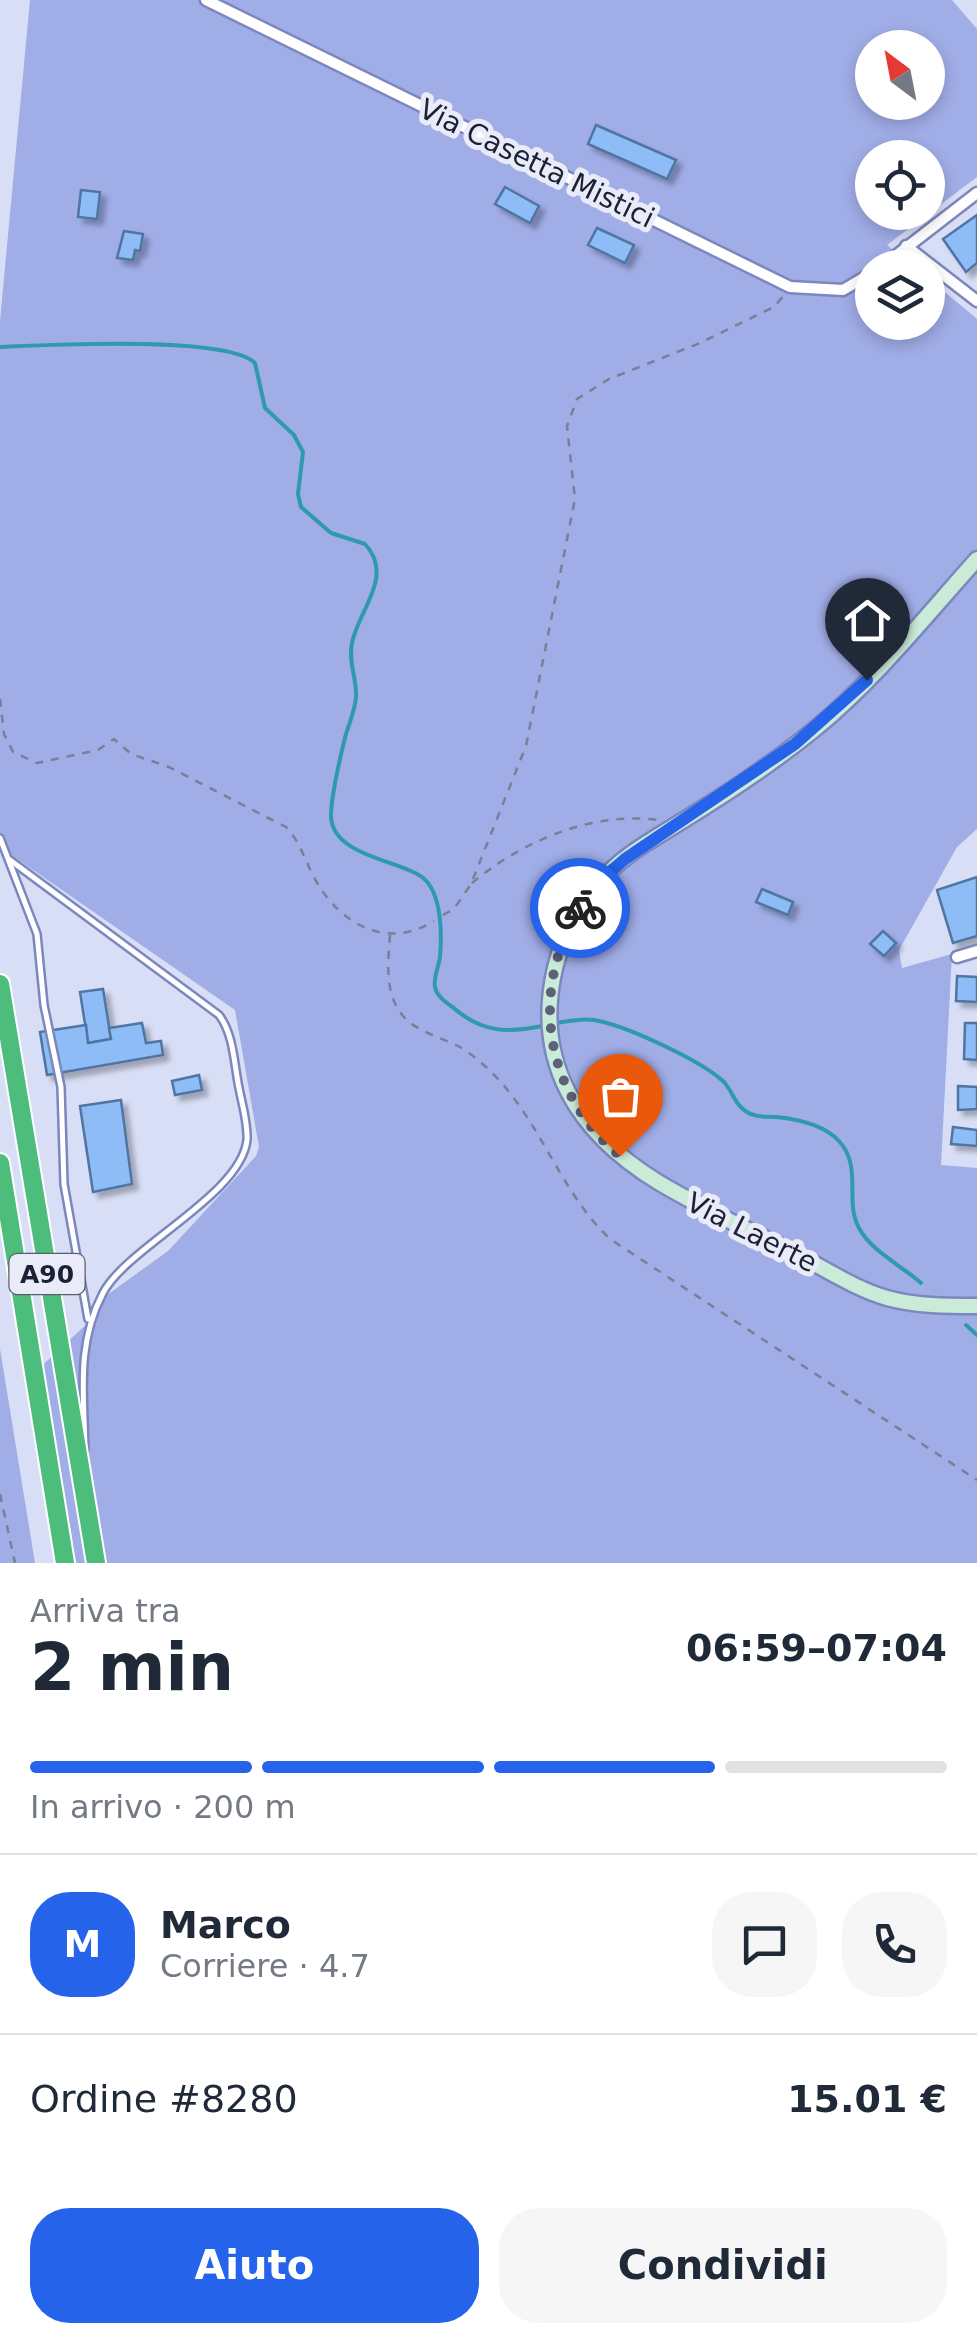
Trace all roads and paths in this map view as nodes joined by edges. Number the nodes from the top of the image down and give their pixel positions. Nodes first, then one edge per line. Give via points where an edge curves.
1 (206, 0) edge
2 (977, 192) edge
3 (906, 246) junction
4 (901, 250) edge
5 (855, 283) edge
6 (790, 287) junction
7 (977, 300) edge
8 (977, 559) edge
9 (0, 699) edge
10 (676, 825) junction
11 (0, 838) edge
12 (10, 860) junction
13 (471, 884) junction
14 (443, 915) dead end
15 (434, 921) dead end
16 (390, 935) junction
17 (977, 951) edge
18 (957, 956) dead end
19 (0, 984) edge
20 (0, 1162) edge
21 (0, 1209) edge
22 (15, 1254) junction
23 (977, 1306) edge
24 (89, 1322) junction
25 (977, 1480) edge
26 (0, 1494) edge
27 (88, 1518) junction
28 (15, 1563) edge
29 (65, 1563) edge
30 (96, 1563) edge

1 - 6 street, Via Casetta Mistici
2 - 3 street
3 - 4 street
3 - 7 street
5 - 6 street, Via Casetta Mistici via 842,290
6 - 13 path via 774,307 577,399 567,426 575,499 526,746
8 - 10 street, Via Laerte via 840,708
9 - 16 path via 13,752 37,763 98,750 114,739 130,754 169,766 286,827 300,841 330,904 359,927
10 - 13 path via 638,818 597,822 524,848
10 - 23 street, Via Laerte via 617,865 587,897 562,945 550,1001 551,1044 564,1087 620,1156 662,1184 879,1296
11 - 12 lane
12 - 24 lane via 37,934 61,1087 64,1184
12 - 24 lane via 219,1015 247,1130 244,1154 231,1172 120,1270
13 - 14 path
15 - 16 path
16 - 25 path via 387,969 404,1018 463,1048 491,1072 580,1208 610,1239
17 - 18 street
19 - 27 highway, A90
20 - 22 highway, A90
21 - 22 lane
22 - 29 highway, A90
24 - 27 lane via 82,1378
26 - 28 path
27 - 30 highway, A90

